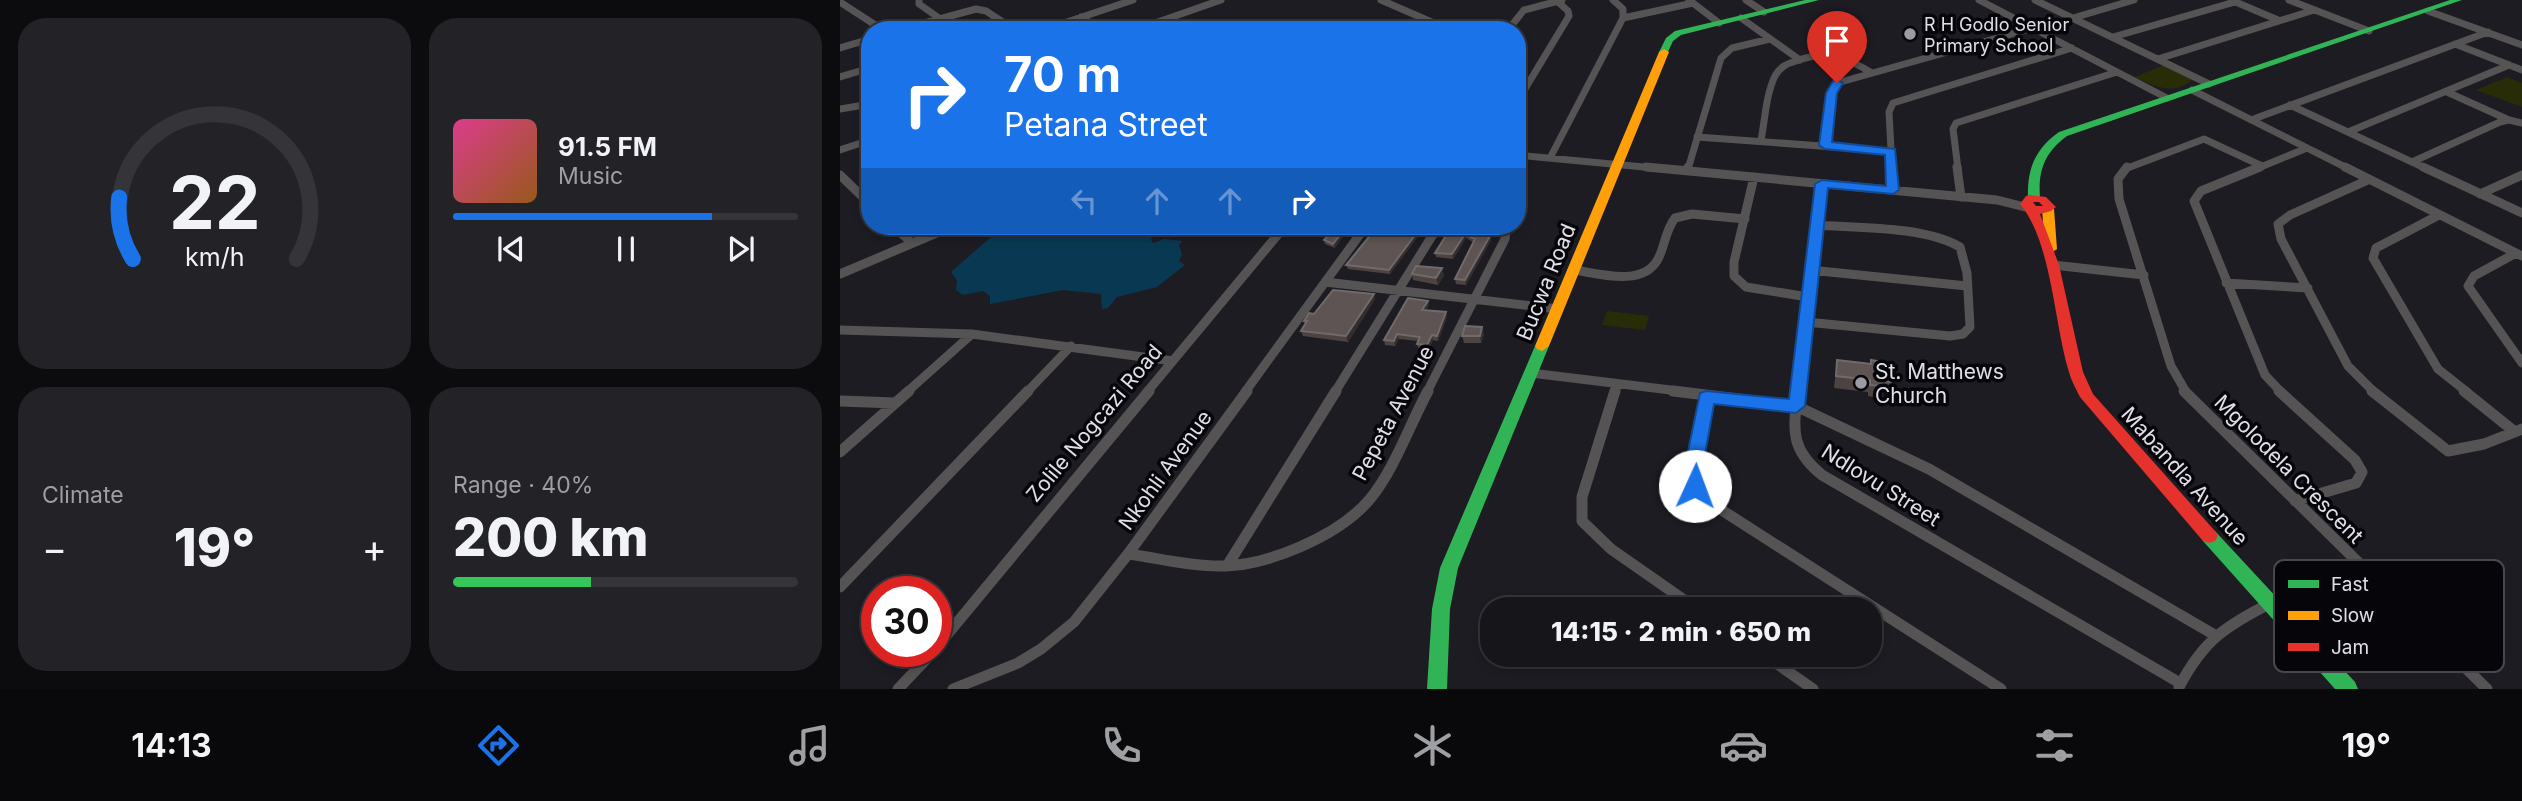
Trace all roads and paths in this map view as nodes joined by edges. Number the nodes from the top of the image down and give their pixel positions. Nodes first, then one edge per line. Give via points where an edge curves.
1 (919, 0) edge
2 (1133, 0) edge
3 (1221, 0) edge
4 (1381, 0) edge
5 (1613, 0) edge
6 (1746, 0) edge
7 (1979, 0) edge
8 (2035, 0) edge
9 (2134, 0) edge
10 (2289, 0) edge
11 (2458, 0) edge
12 (1560, 1) edge
13 (1691, 1) edge
14 (1808, 1) edge
15 (2233, 1) edge
16 (840, 2) edge
17 (850, 9) junction
18 (2314, 10) junction
19 (2428, 10) junction
20 (840, 11) edge
21 (1764, 12) junction
22 (1081, 17) junction
23 (939, 18) junction
24 (1623, 18) junction
25 (1741, 18) junction
26 (2073, 18) junction
27 (2279, 20) junction
28 (869, 21) edge
29 (929, 21) edge
30 (998, 21) edge
31 (1069, 21) edge
32 (1087, 21) edge
33 (1161, 21) edge
34 (1429, 21) edge
35 (1515, 21) edge
36 (1719, 23) junction
37 (2034, 28) junction
38 (2369, 31) junction
39 (2488, 32) junction
40 (2113, 37) junction
41 (1770, 39) junction
42 (861, 41) edge
43 (2455, 44) junction
44 (2522, 45) edge
45 (840, 48) edge
46 (2072, 48) junction
47 (2158, 59) junction
48 (1800, 60) junction
49 (2509, 65) junction
50 (2522, 70) edge
51 (861, 71) edge
52 (2117, 72) junction
53 (1872, 73) junction
54 (840, 77) edge
55 (2209, 84) junction
56 (1526, 87) edge
57 (2192, 90) junction
58 (2447, 92) junction
59 (2167, 98) junction
60 (2290, 105) junction
61 (861, 106) edge
62 (840, 109) edge
63 (2251, 120) junction
64 (2509, 120) junction
65 (2522, 123) edge
66 (2348, 132) junction
67 (1697, 136) junction
68 (1761, 140) junction
69 (861, 144) edge
70 (1825, 145) junction
71 (2307, 148) junction
72 (840, 150) edge
73 (1891, 151) junction
74 (1526, 156) edge
75 (1550, 158) junction
76 (2412, 162) junction
77 (1617, 165) junction
78 (2262, 166) junction
79 (1687, 171) junction
80 (2522, 174) edge
81 (840, 175) edge
82 (1754, 177) junction
83 (2368, 180) junction
84 (1822, 184) junction
85 (844, 185) edge
86 (1893, 190) junction
87 (2480, 194) junction
88 (861, 197) edge
89 (1961, 197) junction
90 (2036, 204) junction
91 (2522, 214) edge
92 (2439, 215) junction
93 (1745, 219) junction
94 (1816, 225) junction
95 (904, 235) edge
96 (931, 235) edge
97 (1278, 235) edge
98 (1359, 235) edge
99 (1433, 235) edge
100 (1506, 235) edge
101 (912, 243) junction
102 (2519, 255) edge
103 (2051, 262) junction
104 (1575, 270) junction
105 (1810, 271) junction
106 (840, 274) edge
107 (2144, 275) junction
108 (1325, 282) junction
109 (2225, 283) junction
110 (1967, 286) junction
111 (2308, 289) junction
112 (1399, 290) junction
113 (1808, 297) junction
114 (1475, 299) junction
115 (1558, 309) junction
116 (1806, 322) junction
117 (840, 330) edge
118 (972, 334) junction
119 (1071, 346) junction
120 (1173, 361) junction
121 (2522, 363) edge
122 (1531, 373) junction
123 (1617, 385) junction
124 (1706, 397) junction
125 (840, 401) edge
126 (895, 404) junction
127 (1796, 406) junction
128 (2519, 430) edge
129 (840, 452) edge
130 (2295, 501) junction
131 (1128, 554) junction
132 (2355, 560) edge
133 (1227, 566) junction
134 (840, 587) edge
135 (1680, 597) edge
136 (2271, 603) junction
137 (2274, 606) edge
138 (952, 629) edge
139 (2213, 634) junction
140 (919, 667) edge
141 (1782, 667) edge
142 (2333, 672) edge
143 (2470, 672) edge
144 (2179, 686) edge
145 (898, 689) edge
146 (953, 689) edge
147 (1437, 689) edge
148 (1813, 689) edge
149 (2001, 689) edge
150 (2348, 689) edge
151 (2487, 689) edge

1 - 23 street
2 - 22 street
3 - 33 street
4 - 34 street
5 - 24 street via 1623,9
6 - 21 street
7 - 37 street
8 - 26 street
9 - 26 street
10 - 18 street
11 - 19 street, Mabandla Avenue
12 - 35 street via 1524,10
12 - 56 street via 1569,16
13 - 24 street
13 - 36 street
14 - 21 street, Bucwa Road
15 - 27 street
15 - 40 street
16 - 17 street
17 - 20 street
17 - 28 street
18 - 27 street
18 - 38 street
19 - 38 street, Mabandla Avenue
19 - 39 street
21 - 25 street, Bucwa Road
22 - 31 street
22 - 32 street
23 - 29 street
23 - 30 street via 981,9
24 - 75 street
25 - 36 street, Bucwa Road
25 - 41 street
26 - 40 street
27 - 47 street
36 - 77 street, Bucwa Road via 1672,37
37 - 46 street
37 - 53 street
38 - 55 street, Mabandla Avenue
39 - 43 street
39 - 44 street
40 - 47 street
41 - 48 street
41 - 67 street via 1724,53
42 - 45 street
43 - 49 street
43 - 60 street
46 - 52 street
46 - 73 street via 1897,100 1889,112
47 - 55 street
48 - 53 street via 1840,54
48 - 68 street via 1776,72
49 - 50 street
49 - 58 street
51 - 54 street
52 - 59 street
52 - 89 street via 1956,123
53 - 70 street via 1835,85
55 - 57 street, Mabandla Avenue
57 - 59 street, Mabandla Avenue
57 - 63 street
58 - 64 street
58 - 66 street
59 - 90 street, Mabandla Avenue via 2063,134 2039,153
60 - 63 street
60 - 66 street
61 - 62 street
63 - 71 street
64 - 65 street
64 - 76 street
66 - 76 street
67 - 68 street
67 - 79 street
68 - 70 street
69 - 72 street
70 - 73 street
71 - 78 street
71 - 83 street
73 - 86 street
74 - 75 street
75 - 77 street
76 - 87 street
77 - 79 street
77 - 104 street, Bucwa Road
78 - 107 street, Mgolodela Crescent via 2204,139 2123,169 2117,178 2119,199
78 - 109 street via 2200,191 2194,198
79 - 82 street
80 - 87 street
81 - 85 street
82 - 84 street
82 - 93 street
83 - 92 street
83 - 111 street via 2278,224 2281,239
84 - 86 street
84 - 94 street, Ndlovu Street
85 - 88 street
86 - 89 street
87 - 91 street
89 - 90 street
90 - 103 street, Mabandla Avenue via 2052,243
92 - 102 street
92 - 128 street via 2376,248 2373,258 2438,369
93 - 104 street via 1692,214 1675,218 1656,264 1643,273
93 - 113 street via 1733,269 1737,281 1755,290
94 - 105 street, Ndlovu Street
94 - 110 street via 1953,242 1966,259
95 - 101 street
96 - 101 street
97 - 120 street, Zolile Nogcazi Road
98 - 108 street, Nkohli Avenue
99 - 112 street
100 - 114 street, Pepeta Avenue
101 - 106 street
102 - 121 street via 2474,276 2468,286
103 - 107 street
103 - 136 street, Mabandla Avenue via 2076,372 2087,397
104 - 115 street, Bucwa Road
105 - 110 street
105 - 113 street, Ndlovu Street
107 - 130 street, Mgolodela Crescent via 2180,387
108 - 112 street
108 - 131 street, Nkohli Avenue
109 - 111 street
109 - 130 street via 2269,381 2355,460 2362,472 2356,483
110 - 116 street via 1970,327 1959,336
111 - 128 street via 2339,352 2357,377 2448,452
112 - 114 street
112 - 133 street
113 - 116 street, Ndlovu Street
114 - 115 street
114 - 133 street, Pepeta Avenue via 1368,501 1348,519 1310,540 1266,558
115 - 122 street, Bucwa Road
116 - 127 street, Ndlovu Street
117 - 118 street
118 - 119 street
118 - 126 street
119 - 120 street
119 - 134 street
120 - 138 street, Zolile Nogcazi Road
122 - 123 street
122 - 147 street, Bucwa Road via 1449,568 1440,623
123 - 124 street
123 - 135 street via 1583,497 1582,521 1611,549
124 - 127 street
124 - 149 street via 1693,471 1695,486 1706,500
125 - 126 street
126 - 129 street
127 - 139 street via 1929,469
127 - 144 street, Ndlovu Street via 1796,444 1805,461 1822,475
130 - 132 street, Mgolodela Crescent
131 - 133 street, Pepeta Avenue
131 - 146 street, Nkohli Avenue via 1089,604 1049,642 1018,663
136 - 137 street, Mabandla Avenue
136 - 139 street
139 - 144 street
140 - 145 street, Zolile Nogcazi Road
141 - 148 street
142 - 150 street, Mabandla Avenue
143 - 151 street, Mgolodela Crescent

